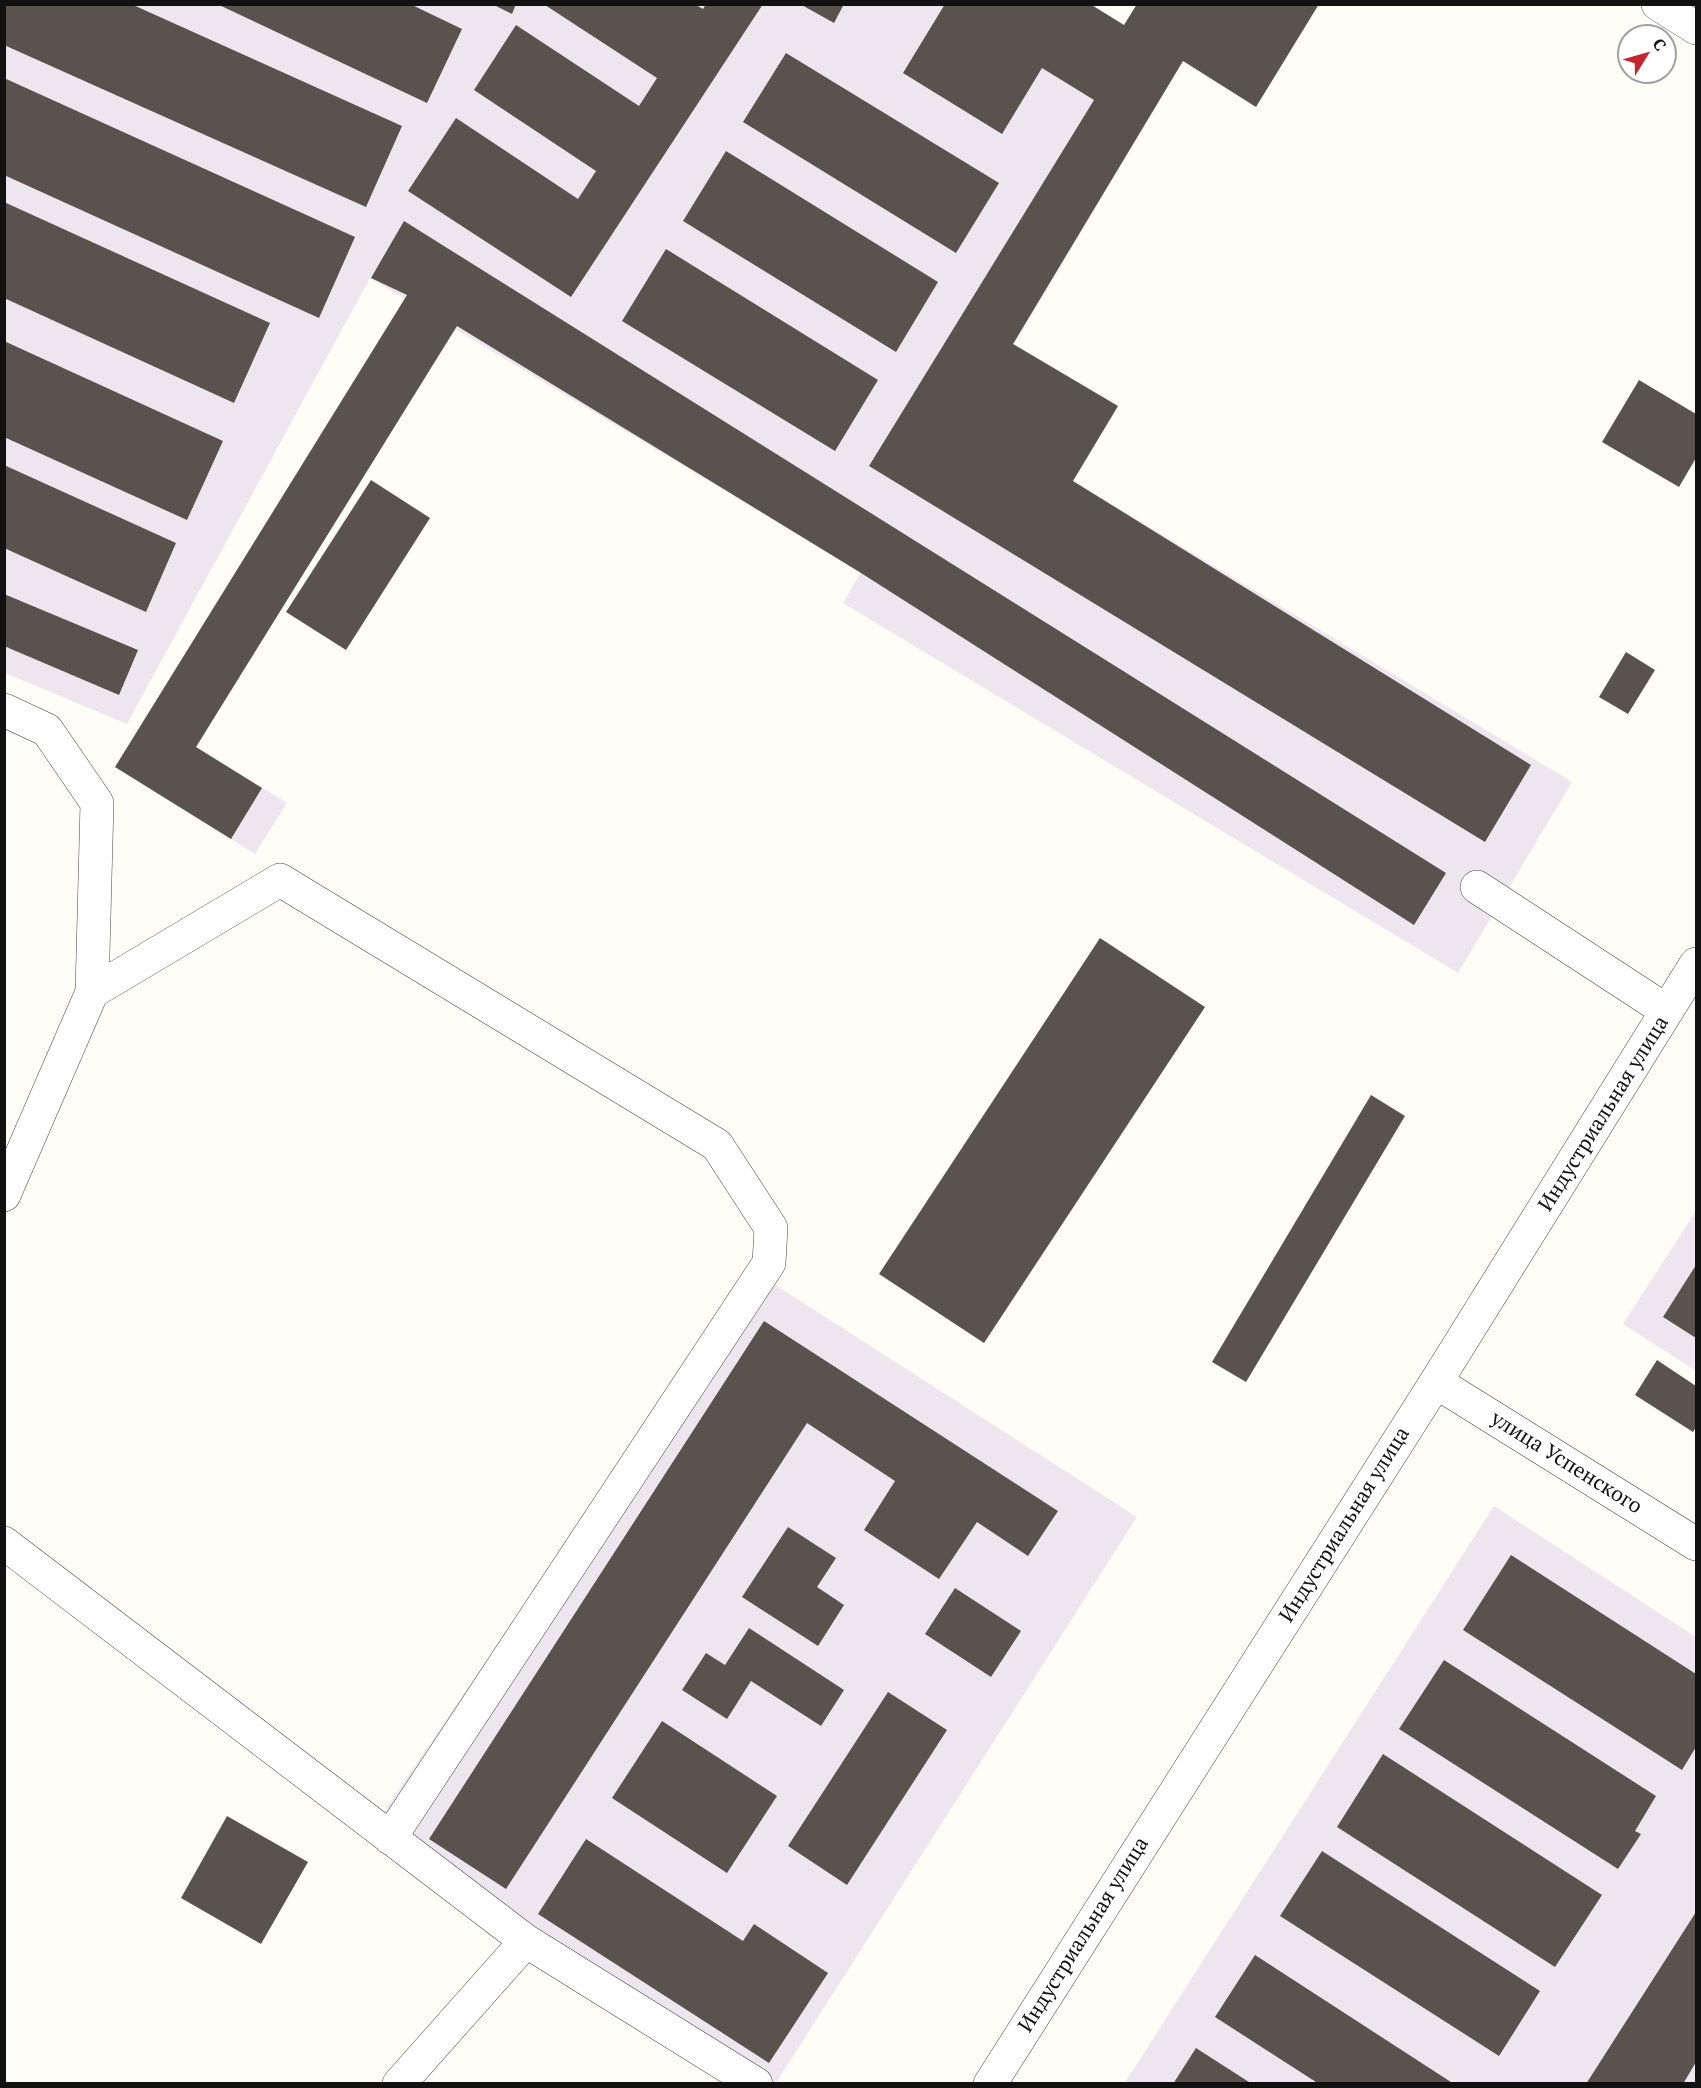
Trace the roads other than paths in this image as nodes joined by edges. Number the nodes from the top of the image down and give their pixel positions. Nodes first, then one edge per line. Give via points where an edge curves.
1 (1658, 4) edge
2 (1696, 28) edge
3 (4, 710) edge
4 (1477, 887) dead end
5 (1696, 964) edge
6 (92, 992) junction
7 (1667, 1011) junction
8 (4, 1196) edge
9 (1436, 1382) junction
10 (4, 1543) edge
11 (1696, 1544) edge
12 (390, 1838) junction
13 (525, 1941) junction
14 (399, 2084) edge
15 (756, 2084) edge
16 (990, 2084) edge

1 - 2 street
3 - 6 street via 47,730 97,803
4 - 7 street
5 - 7 street, Индустриальная улица
6 - 8 street
6 - 12 street via 280,880 717,1145 771,1228 769,1263
7 - 9 street, Индустриальная улица
9 - 11 street, улица Успенского
9 - 16 street, Индустриальная улица
10 - 12 street
12 - 13 street
13 - 14 street
13 - 15 street

